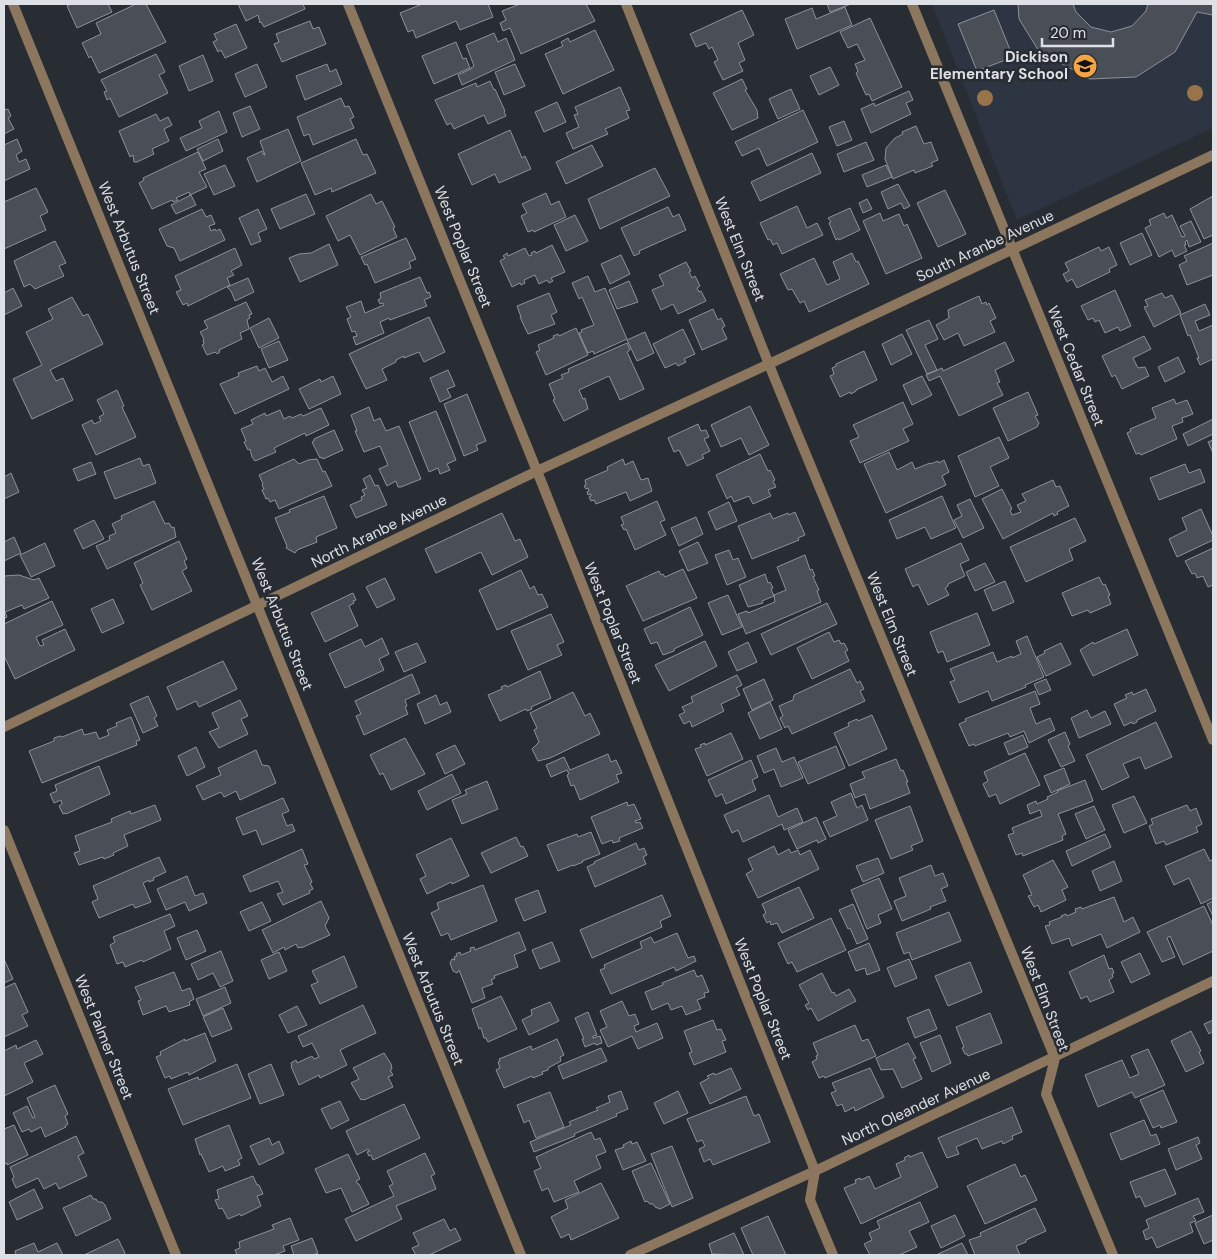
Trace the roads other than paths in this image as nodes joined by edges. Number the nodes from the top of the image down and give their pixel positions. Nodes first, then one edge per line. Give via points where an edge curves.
1 (13, 4) edge
2 (348, 4) edge
3 (626, 4) edge
4 (912, 4) edge
5 (1213, 155) edge
6 (1013, 250) junction
7 (769, 364) junction
8 (537, 472) junction
9 (258, 606) junction
10 (4, 727) edge
11 (1213, 740) edge
12 (4, 830) edge
13 (1213, 981) edge
14 (1055, 1058) junction
15 (815, 1171) junction
16 (176, 1255) edge
17 (521, 1255) edge
18 (630, 1255) edge
19 (833, 1255) edge
20 (1113, 1255) edge

1 - 9 street, West Arbutus Street
2 - 8 street, West Poplar Street
3 - 7 street, West Elm Street
4 - 6 street, West Cedar Street
5 - 6 street, South Aranbe Avenue
6 - 7 street, South Aranbe Avenue
6 - 11 street, West Cedar Street
7 - 8 street, North Aranbe Avenue
7 - 14 street, West Elm Street
8 - 9 street, North Aranbe Avenue
8 - 15 street, West Poplar Street
9 - 10 street, North Aranbe Avenue
9 - 17 street, West Arbutus Street
12 - 16 street, West Palmer Street
13 - 14 street, North Oleander Avenue
14 - 15 street, North Oleander Avenue
14 - 20 street, West Elm Street via 1046,1094
15 - 18 street, North Oleander Avenue
15 - 19 street via 810,1200

